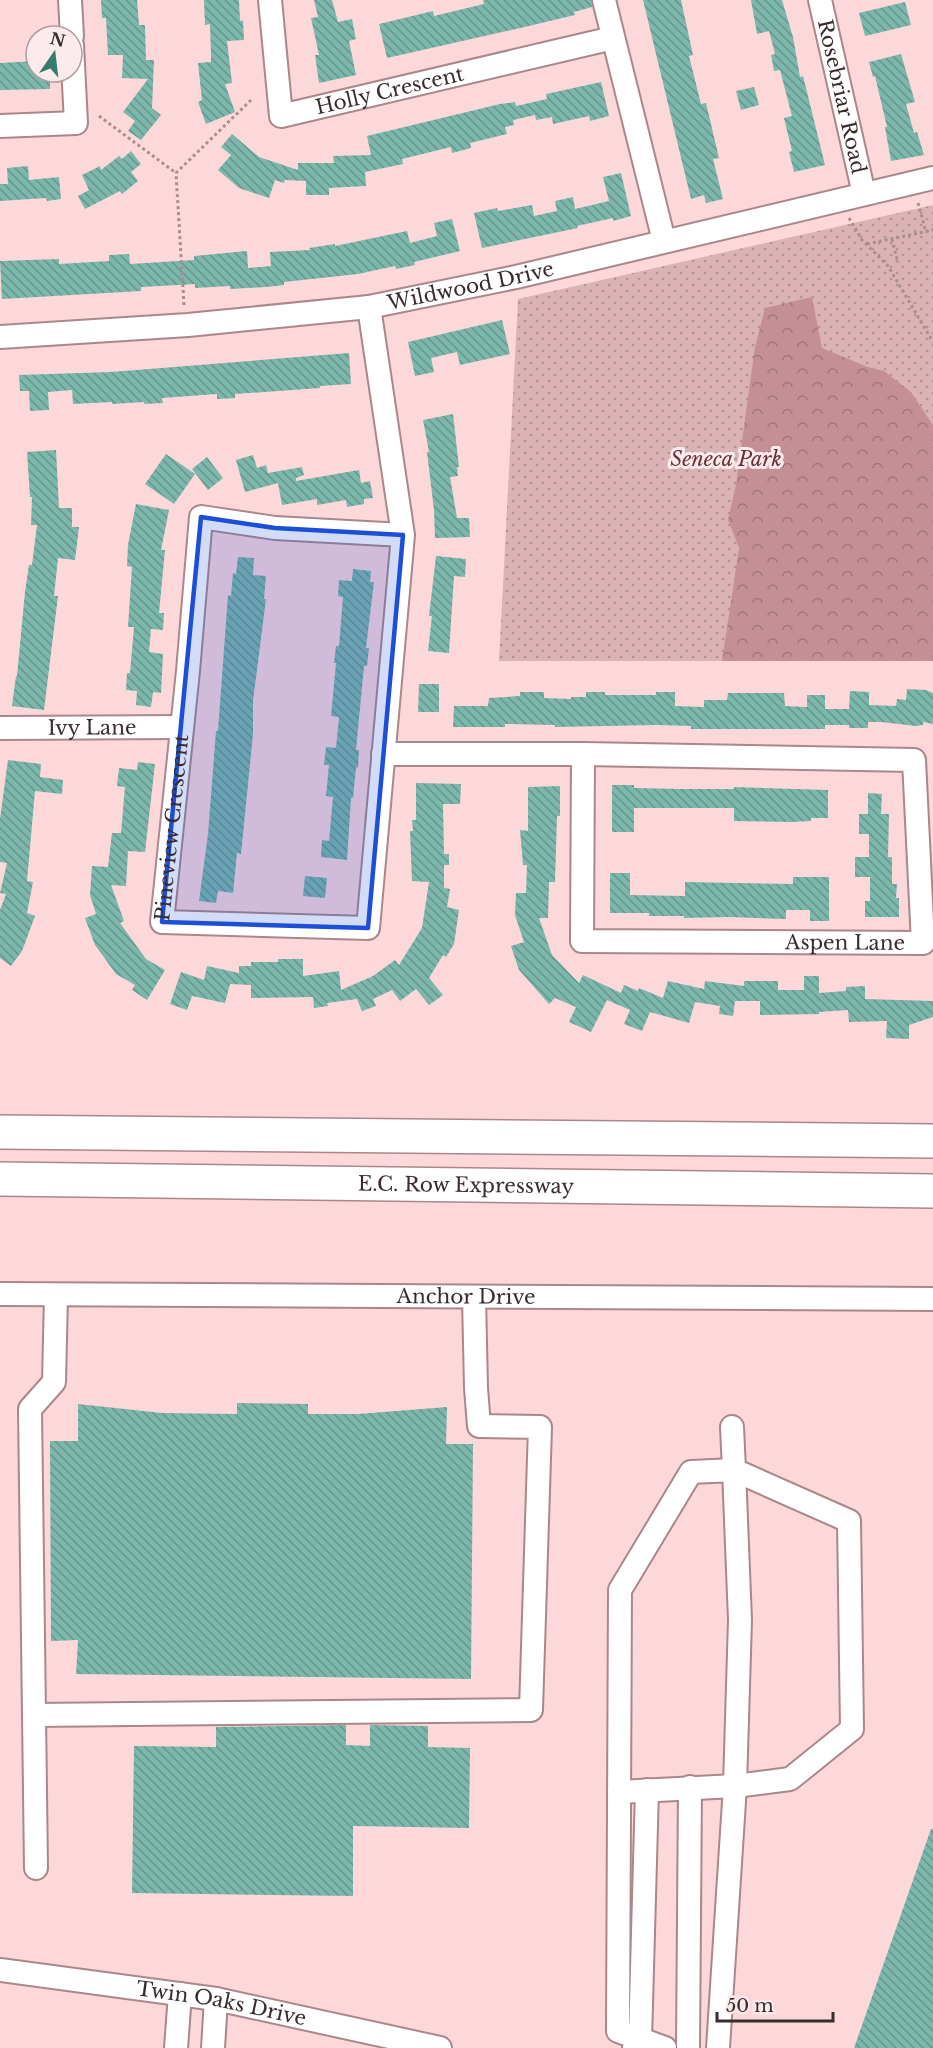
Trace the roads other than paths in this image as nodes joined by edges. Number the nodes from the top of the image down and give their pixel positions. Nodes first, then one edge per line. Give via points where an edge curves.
1 (70, 0) edge
2 (270, 0) edge
3 (604, 0) edge
4 (820, 0) edge
5 (71, 24) edge
6 (613, 38) junction
7 (74, 84) edge
8 (0, 126) edge
9 (933, 178) edge
10 (864, 194) junction
11 (664, 241) junction
12 (369, 307) junction
13 (0, 337) edge
14 (403, 535) junction
15 (182, 727) junction
16 (0, 728) edge
17 (383, 754) junction
18 (583, 754) junction
19 (0, 1132) edge
20 (933, 1142) edge
21 (0, 1179) edge
22 (933, 1191) edge
23 (0, 1294) edge
24 (56, 1295) junction
25 (474, 1297) junction
26 (933, 1299) edge
27 (732, 1427) dead end
28 (734, 1470) junction
29 (34, 1715) junction
30 (735, 1786) junction
31 (690, 1787) junction
32 (647, 1790) junction
33 (619, 1792) junction
34 (36, 1868) dead end
35 (0, 1970) edge
36 (180, 1994) junction
37 (216, 2000) junction
38 (637, 2044) edge
39 (176, 2048) edge
40 (213, 2048) edge
41 (440, 2048) edge
42 (665, 2048) edge
43 (688, 2048) edge
44 (718, 2048) edge

1 - 5 street
2 - 6 street, Holly Crescent via 281,116
3 - 6 street
4 - 10 street, Rosebriar Road
6 - 11 street
7 - 8 street via 76,123
9 - 10 street, Wildwood Drive
10 - 11 street, Wildwood Drive
11 - 12 street, Wildwood Drive
12 - 13 street, Wildwood Drive via 188,325
12 - 14 street, Pineview Crescent
14 - 15 street, Pineview Crescent via 275,528 201,517
14 - 17 street, Pineview Crescent
15 - 16 street, Ivy Lane
15 - 17 street, Pineview Crescent via 162,922 368,928
17 - 18 street, Aspen Lane
18 - 18 street, Aspen Lane via 582,941 923,943 914,760
19 - 20 highway
21 - 22 highway, E.C. Row Expressway
23 - 24 street, Anchor Drive
24 - 25 street, Anchor Drive
24 - 29 street via 54,1382 30,1409
25 - 26 street, Anchor Drive
25 - 29 street via 479,1426 540,1426 531,1710
27 - 28 street
28 - 30 street via 740,1620
28 - 30 street via 849,1521 852,1729 790,1779
28 - 33 street via 691,1472 620,1590
29 - 34 street
30 - 31 street
30 - 44 street
31 - 32 street
31 - 43 street
32 - 33 street
32 - 38 street
33 - 38 street via 618,2031
35 - 36 street, Twin Oaks Drive
36 - 37 street, Twin Oaks Drive
36 - 39 street
37 - 40 street
37 - 41 street, Twin Oaks Drive
38 - 42 street

